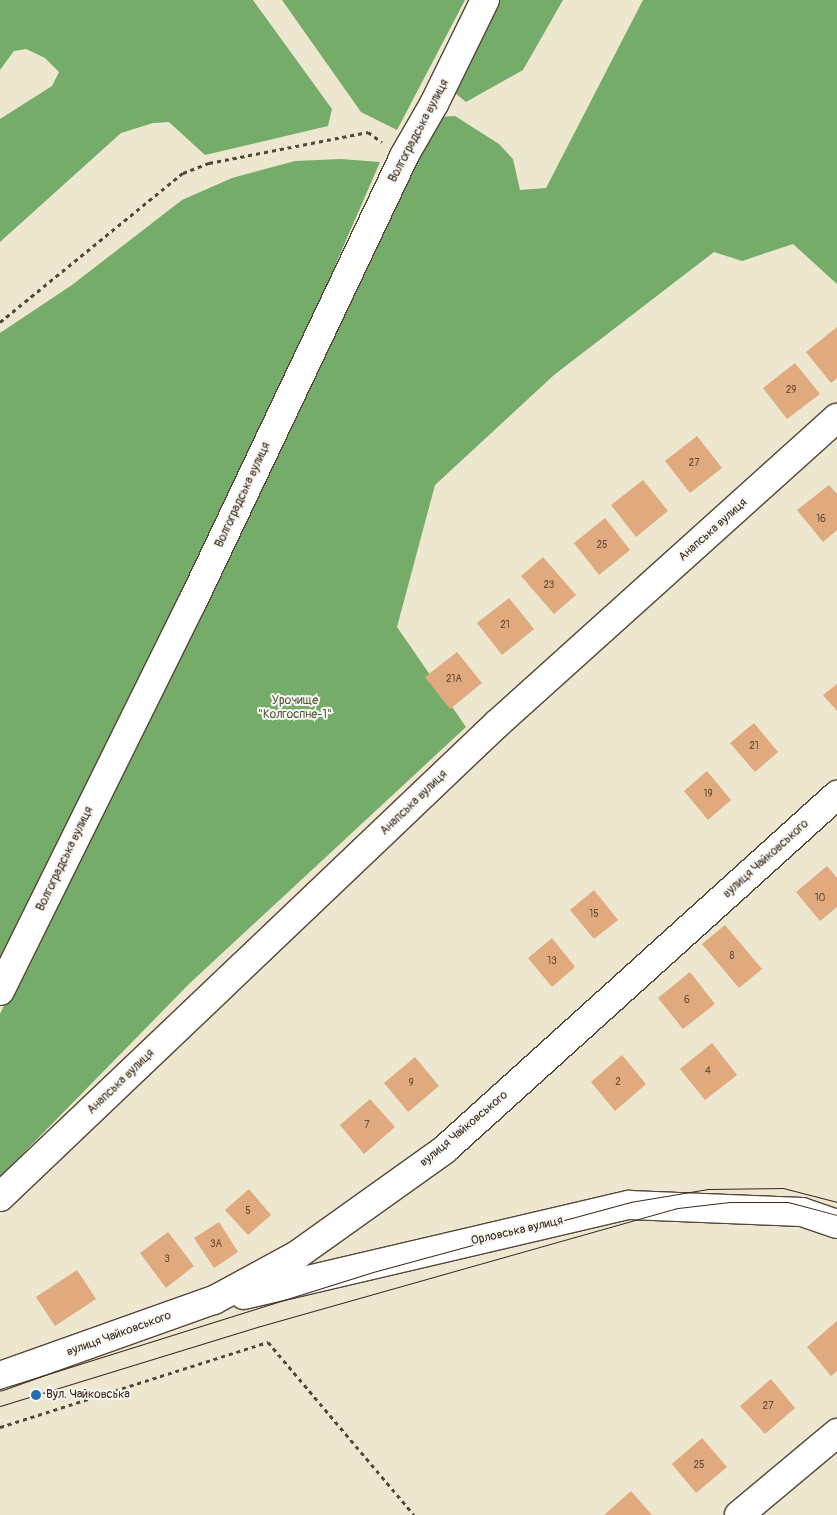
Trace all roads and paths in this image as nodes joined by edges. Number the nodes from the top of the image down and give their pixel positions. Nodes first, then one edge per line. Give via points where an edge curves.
1 (485, 0) edge
2 (404, 156) junction
3 (0, 322) edge
4 (834, 428) edge
5 (837, 795) edge
6 (0, 990) edge
7 (0, 1198) edge
8 (837, 1224) edge
9 (200, 1305) junction
10 (0, 1376) edge
11 (0, 1426) edge
12 (837, 1433) edge
13 (414, 1515) edge
14 (739, 1515) edge

1 - 2 street, Волгоградська вулиця
2 - 3 path via 368,132 209,163 183,173
2 - 6 street, Волгоградська вулиця via 192,603
4 - 7 street, Анапська вулиця via 498,723
5 - 9 street, вулиця Чайковського via 444,1150 297,1255
8 - 9 street, Орловська вулиця via 802,1212 629,1205
9 - 10 street, вулиця Чайковського
11 - 13 path via 268,1342
12 - 14 street

